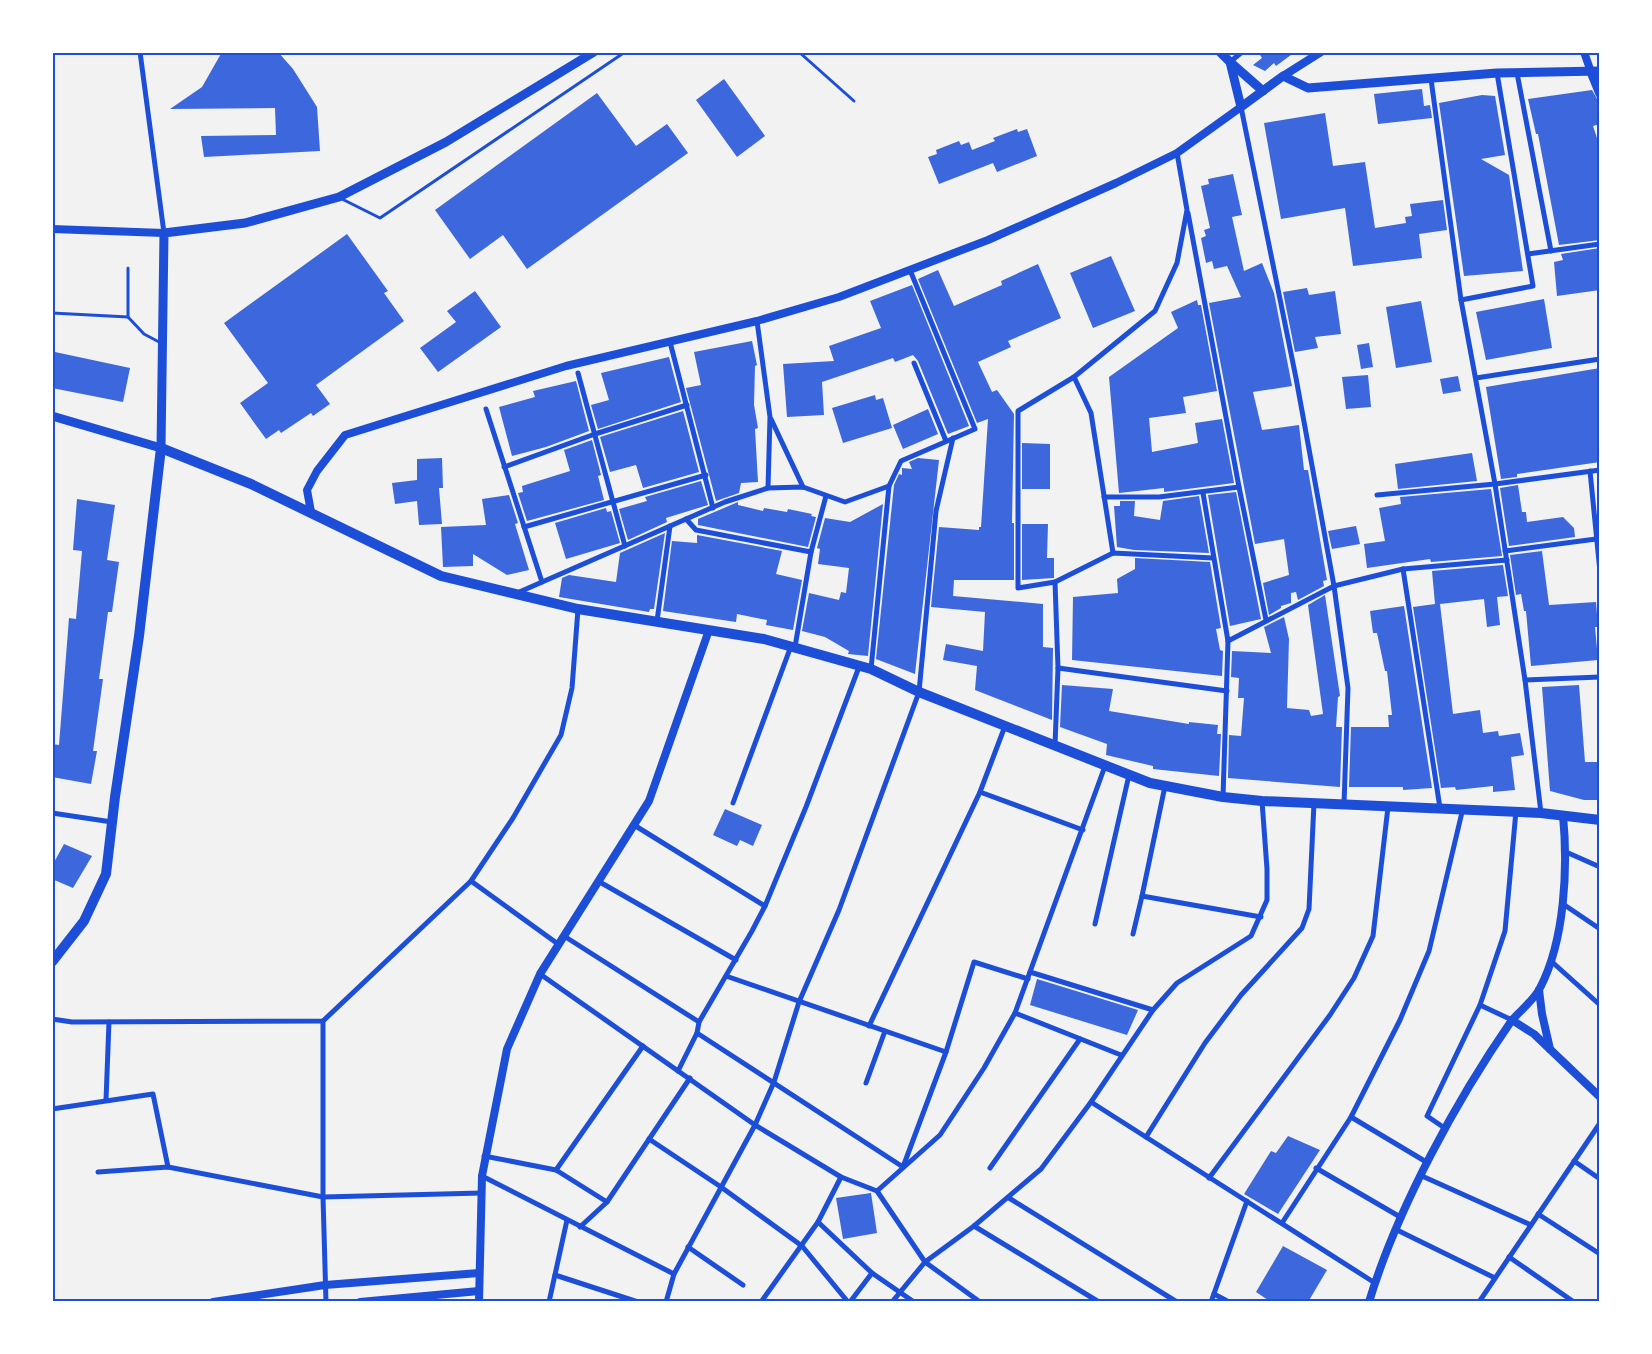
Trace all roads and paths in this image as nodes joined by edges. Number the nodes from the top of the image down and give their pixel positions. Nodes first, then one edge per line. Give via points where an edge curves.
1 (140, 52) edge
2 (594, 52) edge
3 (625, 52) edge
4 (799, 52) edge
5 (1220, 52) edge
6 (1242, 52) edge
7 (1321, 52) edge
8 (1584, 52) edge
9 (1230, 62) junction
10 (1595, 72) edge
11 (1497, 73) junction
12 (1517, 73) junction
13 (1283, 76) junction
14 (1431, 79) junction
15 (1263, 91) junction
16 (1600, 94) edge
17 (854, 101) dead end
18 (1241, 107) junction
19 (1177, 154) junction
20 (339, 197) junction
21 (1187, 210) junction
22 (52, 229) edge
23 (164, 232) junction
24 (1600, 244) edge
25 (1551, 251) junction
26 (1528, 254) junction
27 (128, 268) dead end
28 (910, 270) junction
29 (1461, 300) junction
30 (52, 313) edge
31 (128, 317) junction
32 (758, 321) junction
33 (670, 342) junction
34 (162, 344) junction
35 (1600, 359) edge
36 (914, 363) dead end
37 (578, 373) dead end
38 (1074, 377) junction
39 (1476, 378) junction
40 (687, 405) junction
41 (486, 409) dead end
42 (52, 416) edge
43 (770, 417) junction
44 (595, 434) junction
45 (953, 438) junction
46 (946, 441) junction
47 (161, 448) junction
48 (504, 467) junction
49 (1600, 470) edge
50 (1590, 471) junction
51 (706, 475) junction
52 (1495, 484) junction
53 (888, 486) junction
54 (803, 487) junction
55 (1239, 487) junction
56 (768, 488) junction
57 (1203, 493) junction
58 (1377, 495) dead end
59 (826, 496) junction
60 (1104, 497) junction
61 (614, 502) junction
62 (713, 508) junction
63 (311, 512) junction
64 (686, 519) junction
65 (670, 526) junction
66 (524, 527) junction
67 (1596, 540) junction
68 (625, 546) junction
69 (1505, 551) junction
70 (811, 552) junction
71 (1113, 553) junction
72 (1213, 558) junction
73 (1507, 560) junction
74 (1403, 569) junction
75 (1600, 572) edge
76 (542, 582) junction
77 (1055, 582) junction
78 (1334, 586) junction
79 (512, 595) junction
80 (578, 609) junction
81 (1266, 620) junction
82 (657, 622) junction
83 (709, 630) junction
84 (1228, 641) junction
85 (793, 647) junction
86 (859, 667) junction
87 (1058, 668) junction
88 (870, 670) junction
89 (1600, 677) edge
90 (1525, 680) junction
91 (1227, 691) junction
92 (920, 692) junction
93 (1005, 726) junction
94 (1055, 745) junction
95 (1105, 766) junction
96 (1128, 775) junction
97 (1165, 786) junction
98 (980, 792) junction
99 (1223, 796) junction
100 (1262, 801) junction
101 (733, 803) dead end
102 (1314, 803) junction
103 (1344, 804) junction
104 (1388, 807) junction
105 (1440, 808) junction
106 (1462, 808) junction
107 (1516, 811) junction
108 (52, 813) edge
109 (1541, 813) junction
110 (1563, 815) junction
111 (1600, 820) edge
112 (112, 822) junction
113 (634, 825) junction
114 (1083, 830) junction
115 (1566, 852) junction
116 (1600, 867) edge
117 (471, 881) junction
118 (598, 881) junction
119 (1142, 896) junction
120 (1562, 904) junction
121 (765, 906) junction
122 (1261, 916) junction
123 (1095, 924) dead end
124 (1600, 929) edge
125 (1133, 934) dead end
126 (564, 936) junction
127 (558, 944) junction
128 (736, 960) junction
129 (1551, 961) junction
130 (52, 962) edge
131 (1030, 972) junction
132 (540, 974) junction
133 (726, 976) junction
134 (1028, 979) junction
135 (1539, 990) junction
136 (799, 1002) junction
137 (1480, 1005) junction
138 (1600, 1005) edge
139 (1153, 1010) junction
140 (1015, 1013) junction
141 (52, 1019) edge
142 (1512, 1020) junction
143 (324, 1021) junction
144 (109, 1022) junction
145 (699, 1022) junction
146 (869, 1026) junction
147 (885, 1031) junction
148 (697, 1033) junction
149 (1080, 1039) junction
150 (643, 1046) junction
151 (1550, 1049) junction
152 (946, 1052) junction
153 (1121, 1055) junction
154 (678, 1071) junction
155 (690, 1078) junction
156 (774, 1082) junction
157 (866, 1084) dead end
158 (1600, 1097) edge
159 (106, 1100) junction
160 (1091, 1102) junction
161 (52, 1109) edge
162 (1351, 1117) junction
163 (1600, 1123) edge
164 (755, 1125) junction
165 (1446, 1129) junction
166 (1146, 1137) junction
167 (649, 1139) junction
168 (484, 1156) junction
169 (1574, 1161) junction
170 (1428, 1162) junction
171 (168, 1167) junction
172 (903, 1167) junction
173 (990, 1168) dead end
174 (1316, 1168) junction
175 (556, 1170) junction
176 (98, 1172) dead end
177 (482, 1176) junction
178 (1422, 1176) junction
179 (841, 1177) junction
180 (1210, 1178) junction
181 (1600, 1179) edge
182 (721, 1187) junction
183 (877, 1191) junction
184 (482, 1193) junction
185 (323, 1197) junction
186 (1009, 1198) junction
187 (1247, 1201) junction
188 (607, 1202) junction
189 (1538, 1214) junction
190 (1402, 1218) junction
191 (567, 1220) junction
192 (818, 1222) junction
193 (1282, 1223) junction
194 (1531, 1225) junction
195 (974, 1226) junction
196 (580, 1227) junction
197 (1397, 1230) junction
198 (802, 1246) junction
199 (688, 1247) junction
200 (1600, 1254) edge
201 (1509, 1257) junction
202 (925, 1262) junction
203 (480, 1273) junction
204 (872, 1273) junction
205 (674, 1274) junction
206 (555, 1276) junction
207 (1494, 1278) junction
208 (1375, 1283) junction
209 (743, 1284) dead end
210 (325, 1285) junction
211 (479, 1291) junction
212 (900, 1292) junction
213 (1214, 1294) junction
214 (423, 1299) edge
215 (213, 1302) edge
216 (326, 1302) edge
217 (360, 1302) edge
218 (479, 1302) edge
219 (549, 1302) edge
220 (638, 1302) edge
221 (666, 1302) edge
222 (760, 1302) edge
223 (849, 1302) edge
224 (892, 1302) edge
225 (914, 1302) edge
226 (980, 1302) edge
227 (1099, 1302) edge
228 (1178, 1302) edge
229 (1211, 1302) edge
230 (1229, 1302) edge
231 (1369, 1302) edge
232 (1480, 1302) edge
233 (1574, 1302) edge

1 - 23 street
2 - 20 main road via 446,142
3 - 20 lane via 380,218
4 - 17 lane
5 - 9 main road
6 - 9 street
7 - 13 street
8 - 10 street
9 - 15 main road
9 - 18 main road
10 - 12 main road
10 - 16 main road
11 - 12 main road
11 - 14 main road
11 - 26 street
12 - 25 street
13 - 14 main road via 1308,88
13 - 15 main road
14 - 29 street
15 - 18 main road
18 - 19 street
18 - 78 street
19 - 21 street
19 - 28 street via 988,240
20 - 23 main road via 244,223
21 - 38 street via 1177,263 1155,311
21 - 55 street
22 - 23 street
23 - 34 main road
24 - 25 street
25 - 26 street
26 - 29 street via 1532,286
27 - 31 lane
28 - 32 street via 839,297
28 - 45 street via 975,429
29 - 39 street
30 - 31 lane
31 - 34 lane via 144,334
32 - 33 street
32 - 43 street
33 - 40 street
33 - 63 street via 566,366 345,435 317,471 307,490
34 - 47 main road
35 - 39 street
36 - 46 street
37 - 44 street
38 - 60 street via 1091,413
38 - 77 street via 1018,411 1018,588
39 - 52 street
40 - 44 street
40 - 51 street
41 - 48 street
42 - 47 main road
43 - 54 street
43 - 56 street
44 - 48 street
44 - 61 street
45 - 46 street
45 - 92 street via 936,511
46 - 53 street via 902,461
47 - 63 main road
47 - 112 main road via 139,636
48 - 66 street
49 - 50 street
50 - 52 street
50 - 67 street
51 - 61 street
51 - 62 street
52 - 58 street
52 - 69 street
53 - 59 street via 844,502
53 - 88 street
54 - 56 street
54 - 59 street
55 - 57 street
55 - 81 street
56 - 62 street
57 - 60 street
57 - 72 street
59 - 70 street
60 - 71 street
61 - 66 street
61 - 68 street
62 - 64 street
63 - 79 main road via 441,576
64 - 65 street
64 - 70 street via 696,530
65 - 68 street
65 - 82 street
66 - 76 street
67 - 69 street
67 - 75 street
68 - 76 street
69 - 73 street
70 - 85 street
71 - 72 street
71 - 77 street
72 - 84 street
73 - 74 street
73 - 90 street
74 - 78 street
74 - 105 street
76 - 79 street
77 - 87 street
78 - 81 street
78 - 103 street via 1348,688
79 - 80 main road
80 - 82 main road
80 - 117 street via 572,688 561,735 513,818
81 - 84 street
82 - 83 main road
83 - 85 main road
83 - 113 street via 649,801
84 - 91 street
85 - 86 main road
85 - 101 street
86 - 88 main road
86 - 121 street
87 - 91 street
87 - 94 street
88 - 92 main road
89 - 90 street
90 - 109 street
91 - 99 street
92 - 93 main road
92 - 136 street via 839,910
93 - 94 main road
93 - 98 street
94 - 95 main road
95 - 96 main road
95 - 114 street
96 - 97 main road
96 - 123 street
97 - 99 main road
97 - 119 street
98 - 114 street
98 - 146 street
99 - 100 main road
100 - 102 main road
100 - 122 street via 1267,900
102 - 103 main road
102 - 166 street via 1309,909 1302,928 1241,995 1205,1043
103 - 104 main road
104 - 105 main road
104 - 180 street via 1373,936 1354,978
105 - 106 main road
106 - 107 main road
106 - 162 street via 1429,951 1387,1049
107 - 109 main road
107 - 137 street via 1505,931
108 - 112 street
109 - 110 main road
110 - 111 main road
110 - 115 street
112 - 130 main road via 106,874 84,921
113 - 118 street
113 - 121 street
114 - 131 street
115 - 116 street
115 - 120 street
117 - 127 street
117 - 143 street
118 - 126 street
118 - 128 street
119 - 122 street
119 - 125 street
120 - 124 street
120 - 129 street
121 - 128 street
122 - 139 street via 1251,936 1177,984
126 - 127 street
126 - 145 street
127 - 132 street
128 - 133 street
129 - 135 street
129 - 138 street
131 - 134 street
131 - 139 street
132 - 150 street
132 - 168 street via 507,1049
133 - 136 street
133 - 145 street
134 - 140 street
134 - 152 street via 974,962
135 - 142 street
135 - 151 street
136 - 146 street
136 - 156 street
137 - 142 street
137 - 165 street via 1427,1116
139 - 153 street
140 - 149 street
140 - 172 street via 984,1068 940,1134
141 - 144 street
142 - 151 street
142 - 165 street
143 - 144 street
143 - 185 street
144 - 159 street
145 - 148 street
146 - 147 street
147 - 152 street
147 - 157 street
148 - 154 street
148 - 156 street
149 - 153 street
149 - 173 street
150 - 154 street
150 - 175 street
151 - 158 street
152 - 172 street
153 - 160 street
154 - 155 street
155 - 164 street
155 - 167 street
156 - 164 street
156 - 172 street
159 - 161 street
159 - 171 street via 153,1094
160 - 166 street
160 - 186 street via 1041,1170
162 - 170 street
162 - 174 street
163 - 169 street
164 - 179 street
164 - 182 street
165 - 170 street
166 - 180 street
167 - 182 street
167 - 188 street
168 - 175 street
168 - 177 street
169 - 181 street
169 - 189 street
170 - 178 street
171 - 176 street
171 - 185 street
172 - 183 street
174 - 190 street
174 - 193 street
175 - 188 street
177 - 184 street
177 - 191 street
178 - 190 street
178 - 194 street
179 - 183 street
179 - 192 street
180 - 187 street
182 - 198 street
182 - 199 street
183 - 202 street
184 - 185 street
184 - 203 street
185 - 210 street
186 - 195 street
186 - 228 street
187 - 193 street
187 - 213 street
188 - 196 street
189 - 194 street
189 - 200 street
190 - 197 street
191 - 196 street
191 - 206 street
192 - 198 street
192 - 204 street
193 - 208 street
194 - 201 street
195 - 202 street
195 - 227 street
196 - 205 street
197 - 207 street
197 - 208 street
198 - 222 street
198 - 223 street
199 - 205 street
199 - 209 street
201 - 207 street
201 - 233 street
202 - 212 street
202 - 226 street
203 - 210 street
203 - 211 street
204 - 212 street
204 - 223 street
205 - 221 street
206 - 219 street
206 - 220 street
207 - 232 street
208 - 231 street
210 - 215 street
210 - 216 street
211 - 214 street
211 - 218 street
212 - 224 street
212 - 225 street
213 - 229 street
213 - 230 street
214 - 217 street

